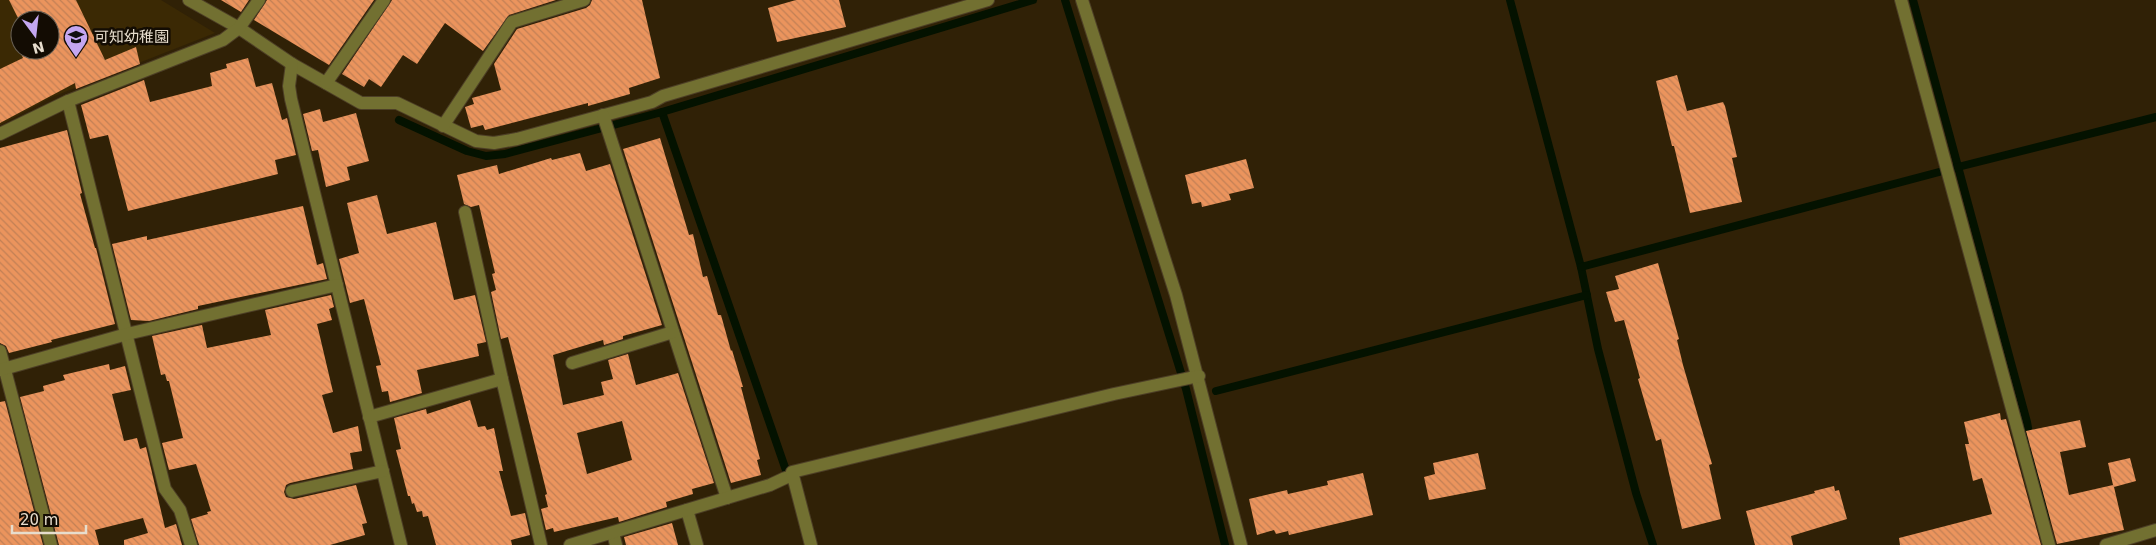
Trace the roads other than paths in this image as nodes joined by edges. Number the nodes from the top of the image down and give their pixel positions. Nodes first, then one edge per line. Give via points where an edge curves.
1 (189, 0) edge
2 (259, 0) edge
3 (384, 0) edge
4 (584, 0) edge
5 (988, 0) edge
6 (1082, 0) edge
7 (1901, 0) edge
8 (239, 28) junction
9 (292, 64) junction
10 (326, 83) junction
11 (68, 102) junction
12 (603, 117) junction
13 (443, 126) junction
14 (0, 134) edge
15 (465, 212) dead end
16 (337, 285) junction
17 (673, 332) junction
18 (127, 334) junction
19 (0, 351) edge
20 (572, 363) dead end
21 (2, 370) edge
22 (1188, 378) junction
23 (502, 379) junction
24 (369, 416) junction
25 (383, 471) junction
26 (790, 477) junction
27 (292, 491) dead end
28 (727, 498) junction
29 (688, 510) junction
30 (2156, 530) edge
31 (614, 539) edge
32 (51, 545) edge
33 (191, 545) edge
34 (401, 545) edge
35 (541, 545) edge
36 (570, 545) edge
37 (696, 545) edge
38 (811, 545) edge
39 (1241, 545) edge
40 (2049, 545) edge
41 (2106, 545) edge

1 - 8 street
2 - 8 street
3 - 10 street
4 - 13 street via 512,22
5 - 12 street via 663,96
6 - 22 street via 1176,295
7 - 40 street
8 - 9 street
8 - 11 street via 223,40
9 - 10 street
9 - 16 street via 291,99
10 - 13 street via 361,103 397,103
11 - 14 street
11 - 18 street
12 - 13 street via 494,143 476,141
12 - 17 street
15 - 23 street
16 - 18 street
16 - 24 street
17 - 20 street
17 - 28 street
18 - 21 street
18 - 33 street via 165,489 180,510
19 - 21 street
21 - 32 street
22 - 26 street via 792,472
22 - 39 street
23 - 24 street
23 - 35 street
24 - 25 street
25 - 27 street
25 - 34 street
26 - 28 street
26 - 38 street
28 - 29 street
29 - 31 street
29 - 37 street
30 - 41 street
31 - 36 street

